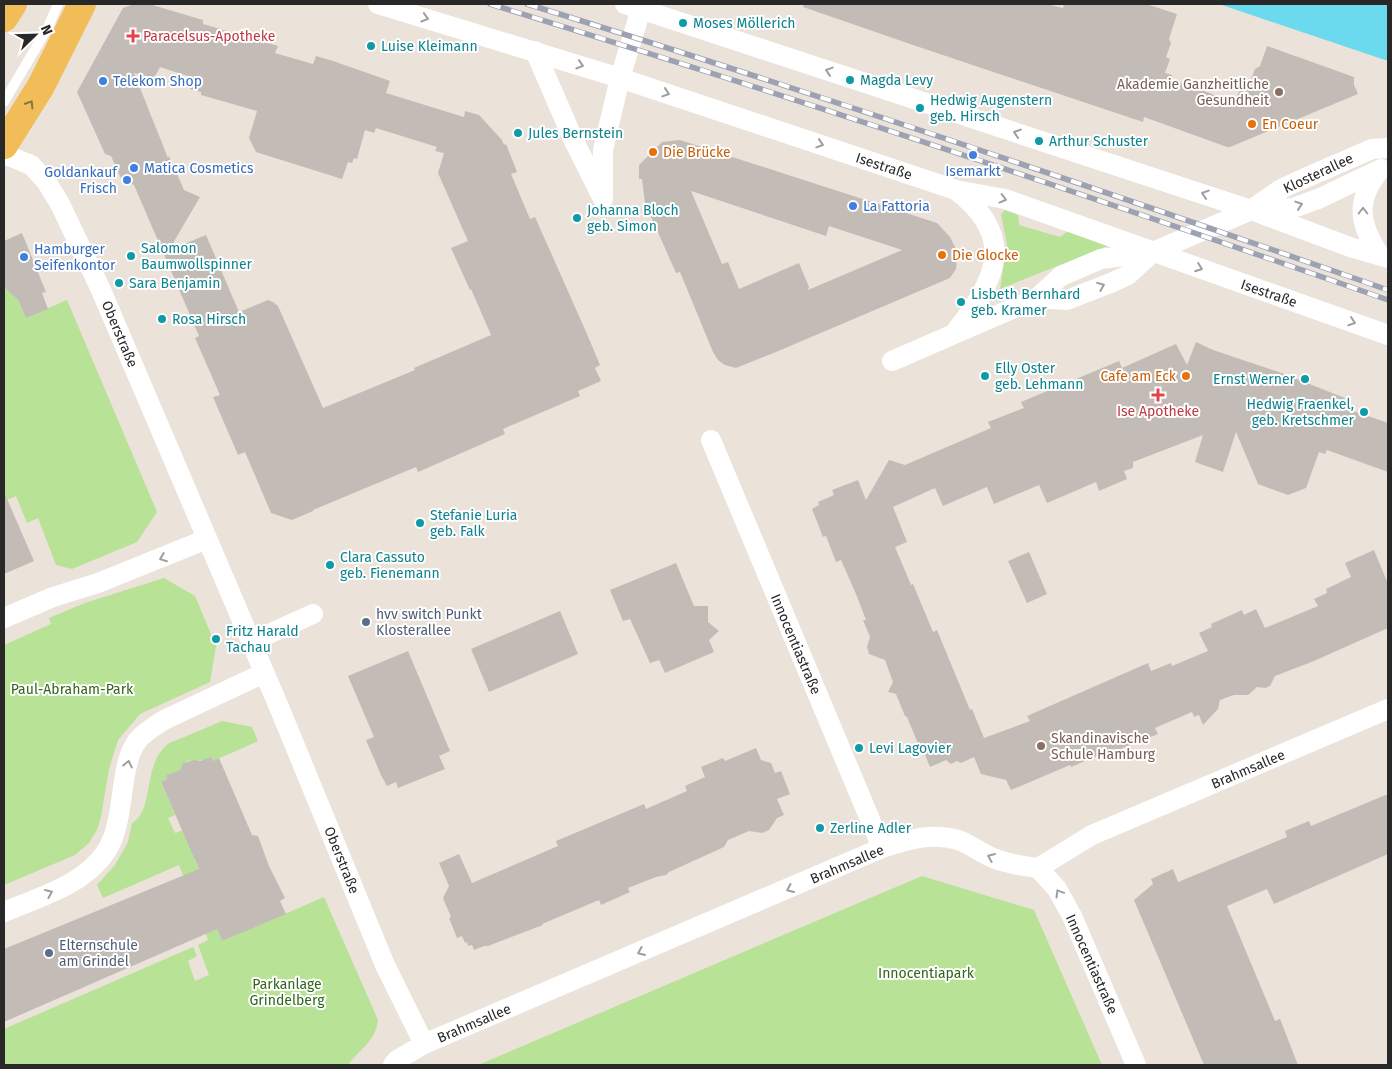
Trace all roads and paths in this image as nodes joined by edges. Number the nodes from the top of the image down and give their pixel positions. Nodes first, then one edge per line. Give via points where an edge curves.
1 (13, 4) edge
2 (58, 4) edge
3 (82, 4) edge
4 (378, 4) edge
5 (633, 6) edge
6 (4, 18) edge
7 (535, 51) junction
8 (620, 78) junction
9 (4, 102) edge
10 (4, 145) edge
11 (1388, 148) edge
12 (4, 154) edge
13 (1384, 166) edge
14 (956, 190) junction
15 (1251, 210) junction
16 (1153, 252) junction
17 (1384, 256) edge
18 (955, 333) junction
19 (1388, 334) edge
20 (892, 361) dead end
21 (710, 440) dead end
22 (208, 539) junction
23 (313, 614) dead end
24 (4, 618) edge
25 (251, 642) junction
26 (264, 673) junction
27 (1388, 709) edge
28 (882, 848) junction
29 (1038, 868) junction
30 (4, 912) edge
31 (424, 1044) junction
32 (393, 1065) edge
33 (1136, 1065) edge

1 - 6 main road
2 - 9 lane
10 -> 3 main road via 41,86
4 -> 7 street, Isestraße
5 - 8 street
15 -> 5 street
7 -> 8 street, Isestraße
7 - 8 street via 603,199 604,150
8 -> 14 street, Isestraße
11 - 15 street, Klosterallee via 1372,149 1296,182
12 - 22 street, Oberstraße via 38,171 60,204 101,290
15 -> 13 street, Klosterallee via 1293,208
17 -> 13 street, Klosterallee via 1368,236 1362,217 1366,189
14 -> 16 street, Isestraße via 1005,198
14 - 18 street, Klosterallee via 985,218 993,241 994,264 977,304
15 - 16 street, Klosterallee
15 - 17 street via 1353,248
16 - 18 street, Klosterallee via 1128,275 1113,282 1067,300 1037,298
16 -> 19 street, Isestraße
18 - 20 street, Klosterallee
21 - 28 street, Innocentiastraße
22 -> 24 street
22 - 25 street, Oberstraße
23 - 25 street
25 - 26 street, Oberstraße
30 -> 26 street via 81,877 107,850 116,829 130,755 137,741 149,729
26 - 31 street, Oberstraße via 385,965
27 - 29 street, Brahmsallee via 1092,835
29 -> 28 street, Brahmsallee via 992,858 958,840 912,838
28 -> 31 street, Brahmsallee
33 -> 29 street, Innocentiastraße via 1072,916 1057,889
31 - 32 street, Brahmsallee

